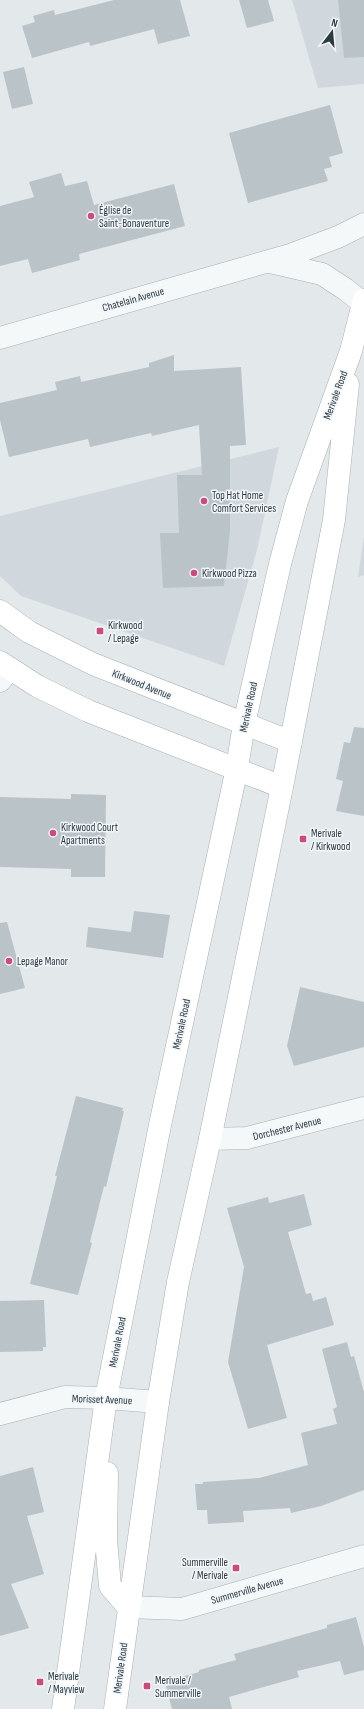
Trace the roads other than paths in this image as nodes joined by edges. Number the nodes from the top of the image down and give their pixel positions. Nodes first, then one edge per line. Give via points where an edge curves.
1 (364, 224) edge
2 (267, 261) junction
3 (364, 302) edge
4 (0, 338) edge
5 (351, 351) junction
6 (0, 611) edge
7 (3, 671) edge
8 (244, 724) junction
9 (291, 742) junction
10 (237, 768) junction
11 (282, 787) junction
12 (364, 1108) edge
13 (210, 1139) junction
14 (106, 1398) junction
15 (158, 1402) junction
16 (0, 1414) edge
17 (364, 1556) edge
18 (128, 1607) junction
19 (63, 1709) edge
20 (115, 1709) edge

1 - 2 street, Chatelain Avenue via 338,237
2 - 3 street, Chatelain Avenue via 322,274
2 - 4 street, Chatelain Avenue
3 - 5 main road, Merivale Road
5 - 8 main road, Merivale Road via 297,502 280,564
5 - 9 main road, Merivale Road via 334,520
6 - 8 main road, Kirkwood Avenue via 29,632 93,664
7 - 10 main road via 88,711
8 - 9 main road, Kirkwood Avenue
8 - 10 main road, Merivale Road
9 - 11 main road, Merivale Road
10 - 11 main road
10 - 14 main road, Merivale Road via 160,1125
11 - 13 main road, Merivale Road
12 - 13 street, Dorchester Avenue via 246,1138
13 - 15 main road, Merivale Road via 178,1282
14 - 15 street, Morisset Avenue
14 - 16 street, Morisset Avenue via 65,1397
14 - 18 main road via 106,1540 110,1586
14 - 19 main road, Merivale Road
15 - 18 main road, Merivale Road
17 - 18 street, Summerville Avenue via 182,1609
18 - 20 main road, Merivale Road

